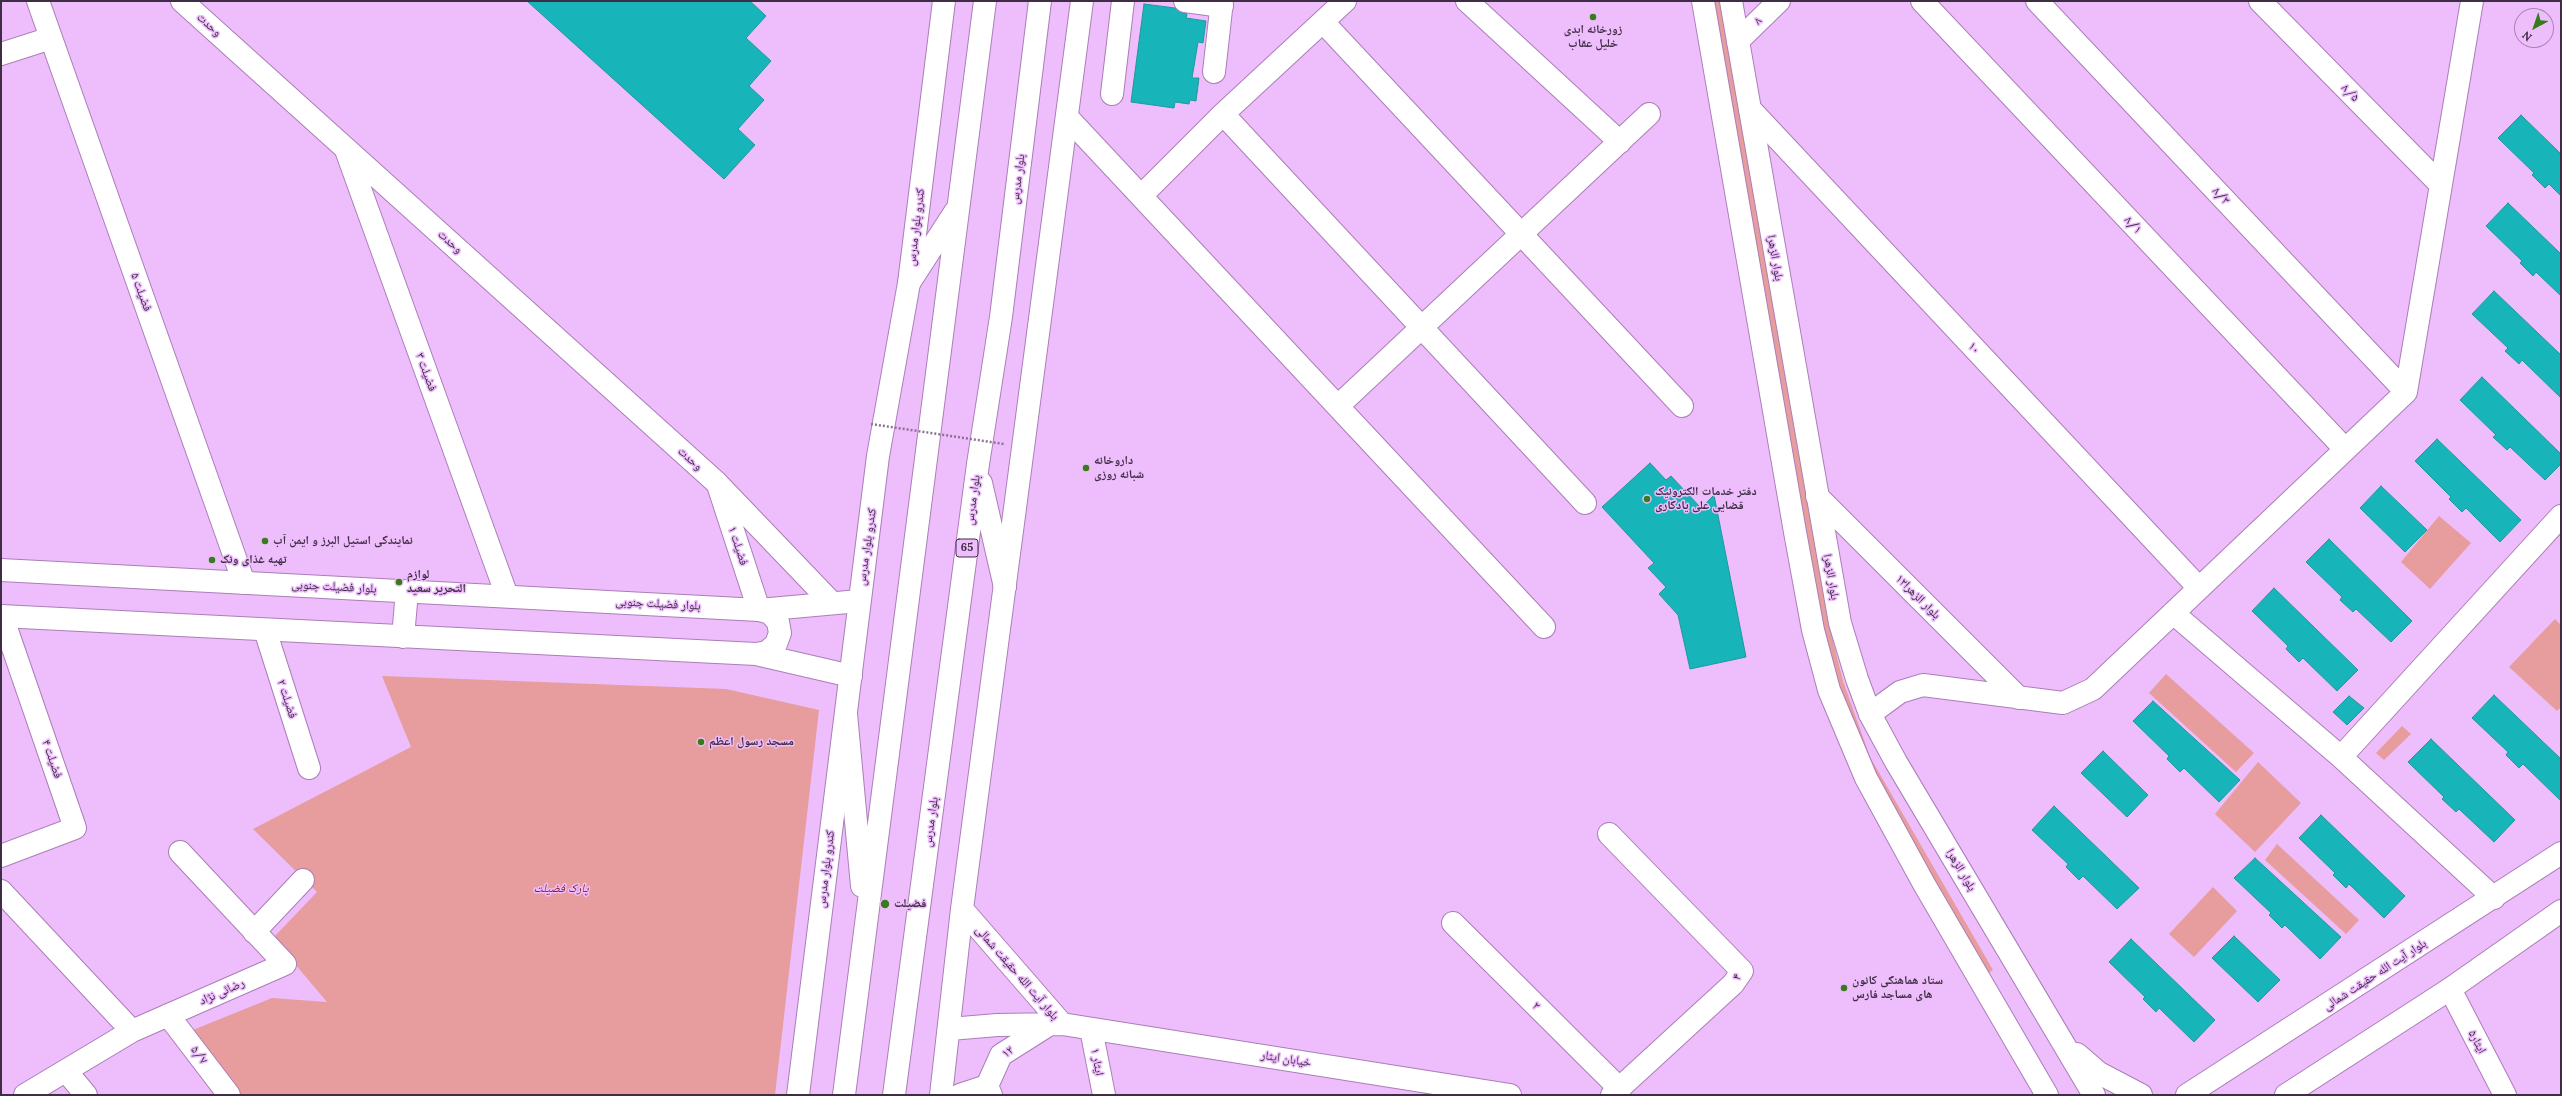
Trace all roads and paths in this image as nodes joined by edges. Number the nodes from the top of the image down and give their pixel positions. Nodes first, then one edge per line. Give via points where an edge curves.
1 (38, 1) edge
2 (182, 1) edge
3 (944, 1) edge
4 (985, 1) edge
5 (1040, 1) edge
6 (1082, 1) edge
7 (1124, 1) edge
8 (1185, 1) edge
9 (1345, 1) edge
10 (1467, 1) edge
11 (1703, 1) edge
12 (1731, 1) edge
13 (1779, 1) edge
14 (1922, 1) edge
15 (2036, 1) edge
16 (2260, 1) edge
17 (2472, 1) edge
18 (1222, 4) edge
19 (1323, 22) junction
20 (51, 38) junction
21 (1738, 41) junction
22 (1, 54) edge
23 (1214, 72) dead end
24 (1112, 94) dead end
25 (1750, 109) junction
26 (1223, 114) junction
27 (1649, 114) dead end
28 (1067, 117) junction
29 (1620, 142) junction
30 (345, 148) junction
31 (2441, 185) junction
32 (1141, 196) junction
33 (958, 208) junction
34 (1521, 234) junction
35 (909, 283) junction
36 (1421, 328) junction
37 (2406, 392) junction
38 (1338, 406) junction
39 (1682, 406) dead end
40 (871, 424) dead end
41 (1004, 444) dead end
42 (2345, 450) junction
43 (978, 468) junction
44 (717, 483) junction
45 (1817, 496) junction
46 (1585, 503) dead end
47 (2561, 516) edge
48 (1, 570) edge
49 (244, 583) junction
50 (1005, 588) junction
51 (2199, 588) junction
52 (407, 591) junction
53 (507, 596) junction
54 (859, 601) junction
55 (832, 603) junction
56 (759, 610) junction
57 (2173, 613) junction
58 (1, 616) edge
59 (1544, 627) dead end
60 (265, 630) junction
61 (403, 637) junction
62 (756, 654) junction
63 (851, 676) junction
64 (2019, 698) junction
65 (846, 714) junction
66 (1870, 714) junction
67 (2341, 757) junction
68 (309, 768) dead end
69 (1609, 834) dead end
70 (180, 852) dead end
71 (2561, 853) edge
72 (1, 856) edge
73 (303, 880) dead end
74 (1, 891) edge
75 (2494, 898) junction
76 (962, 909) junction
77 (2561, 911) edge
78 (1453, 923) dead end
79 (866, 924) junction
80 (254, 932) junction
81 (2450, 990) junction
82 (168, 1015) junction
83 (1056, 1024) junction
84 (950, 1029) junction
85 (1092, 1029) junction
86 (132, 1031) junction
87 (2062, 1041) junction
88 (66, 1071) junction
89 (2033, 1071) junction
90 (989, 1090) edge
91 (1616, 1092) edge
92 (2195, 1093) edge
93 (25, 1095) edge
94 (86, 1095) edge
95 (229, 1095) edge
96 (798, 1095) edge
97 (844, 1095) edge
98 (894, 1095) edge
99 (941, 1095) edge
100 (960, 1095) edge
101 (1104, 1095) edge
102 (1510, 1095) edge
103 (2030, 1095) edge
104 (2046, 1095) edge
105 (2094, 1095) edge
106 (2141, 1095) edge
107 (2286, 1095) edge
108 (2505, 1095) edge

1 - 20 street, فضیلت ۵
2 - 30 street, وحدت
3 - 35 street, کندرو بلوار مدرس
4 - 33 street
5 - 43 street, بلوار مدرس / 65 via 1001,317
6 - 28 street
7 - 24 street
8 - 18 street
9 - 19 street
10 - 29 street
11 - 89 street via 1795,532 1813,630 1829,690 1866,778 1924,884
12 - 21 street, بلوار الزهرا
13 - 21 street, ۸
14 - 42 street, ۸/۱
15 - 37 street, ۸/۳
16 - 31 street, ۸/۵
17 - 31 street
18 - 23 street
19 - 26 street
19 - 34 street
20 - 22 street
20 - 49 street, فضیلت ۵
21 - 25 street, بلوار الزهرا
25 - 45 street, بلوار الزهرا
25 - 51 street, ۱۰
26 - 32 street
26 - 36 street
27 - 29 street
28 - 32 street
28 - 50 street
29 - 34 street
30 - 44 street, وحدت
30 - 53 street, فضیلت ۳
31 - 37 street
32 - 38 street
33 - 35 street
33 - 79 street
34 - 36 street
34 - 39 street
35 - 54 street, کندرو بلوار مدرس via 878,456
36 - 38 street
36 - 46 street
37 - 42 street
38 - 59 street
40 - 41 path, bridge
42 - 51 street
43 - 50 street
43 - 98 street, بلوار مدرس / 65
44 - 55 street, وحدت
44 - 56 street, فضیلت ۱
45 - 64 street, بلوار الزهرا۱۲
45 - 66 street, بلوار الزهرا via 1840,623
47 - 67 street
48 - 49 street, بلوار فضیلت جنوبی
49 - 52 street, بلوار فضیلت جنوبی
50 - 76 street
51 - 57 street
52 - 53 street, بلوار فضیلت جنوبی
52 - 61 street
53 - 56 street, بلوار فضیلت جنوبی
54 - 55 street, بلوار فضیلت جنوبی
54 - 63 street, کندرو بلوار مدرس
55 - 56 street, بلوار فضیلت جنوبی
56 - 62 street via 770,614 778,622 780,634 776,644 768,652
57 - 64 street via 2092,689 2064,703
57 - 67 street
58 - 60 street
58 - 72 street, فضیلت ۴ via 75,828
60 - 61 street
60 - 68 street, فضیلت ۲
61 - 62 street
62 - 63 street
63 - 65 street, کندرو بلوار مدرس
64 - 66 street via 1923,685 1900,692
65 - 79 street
65 - 96 street, کندرو بلوار مدرس
66 - 87 street, بلوار الزهرا
67 - 75 street
69 - 91 street, ۴ via 1742,971 1733,984
70 - 80 street, رضائی نژاد
71 - 75 street, بلوار آیت الله حقیقت شمالی
73 - 80 street
74 - 86 street
75 - 92 street, بلوار آیت الله حقیقت شمالی
76 - 83 street, بلوار آیت الله حقیقت شمالی
76 - 84 street
77 - 81 street
78 - 91 street, ۲
79 - 97 street
80 - 82 street, رضائی نژاد via 285,964
81 - 107 street
81 - 108 street, ایثار۵
82 - 86 street, رضائی نژاد
82 - 95 street, ۵/۷
83 - 84 street, بلوار آیت الله حقیقت شمالی
83 - 85 street, خیابان ایثار
83 - 90 street, ۱۲ via 1001,1055
84 - 99 street
85 - 101 street, ایثار ۱
85 - 102 street, خیابان ایثار
86 - 88 street, رضائی نژاد
87 - 105 street, بلوار الزهرا
87 - 106 street via 2099,1074
88 - 93 street, رضائی نژاد
88 - 94 street
89 - 103 street
89 - 104 street
90 - 100 street

